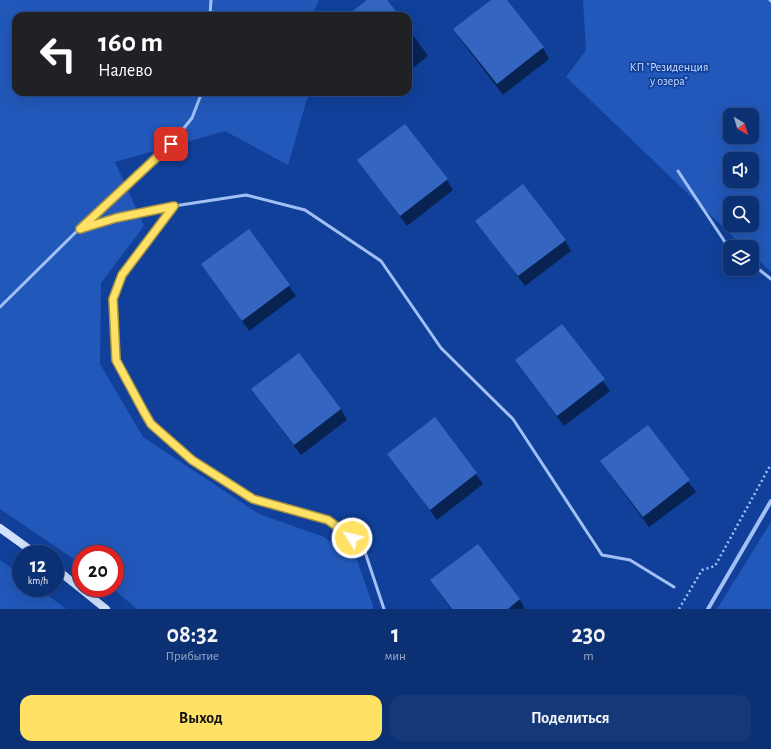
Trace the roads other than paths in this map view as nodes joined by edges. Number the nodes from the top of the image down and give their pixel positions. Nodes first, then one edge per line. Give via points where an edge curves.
1 (211, 0) edge
2 (210, 12) edge
3 (200, 96) edge
4 (678, 171) dead end
5 (174, 206) junction
6 (80, 229) junction
7 (724, 240) edge
8 (759, 270) edge
9 (771, 279) edge
10 (0, 307) edge
11 (771, 500) edge
12 (0, 528) edge
13 (24, 545) edge
14 (64, 575) edge
15 (674, 587) dead end
16 (106, 609) edge
17 (384, 609) edge
18 (708, 609) edge

1 - 2 lane
3 - 6 lane via 192,118 171,144
4 - 7 lane
5 - 6 lane via 116,218
5 - 15 lane via 246,195 305,210 381,261 441,348 512,419 602,555 630,560
5 - 17 lane via 122,275 115,293 113,299 116,360 151,424 192,460 253,499 328,520 352,538 365,552
6 - 10 lane
8 - 9 lane
11 - 18 street
12 - 13 street
14 - 16 street

